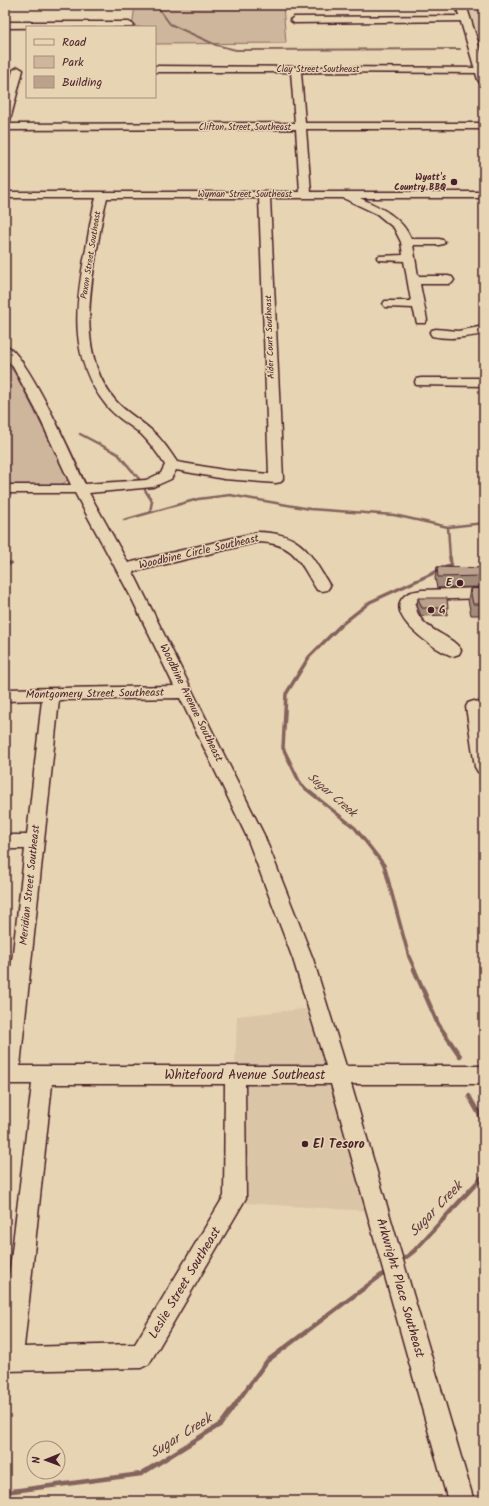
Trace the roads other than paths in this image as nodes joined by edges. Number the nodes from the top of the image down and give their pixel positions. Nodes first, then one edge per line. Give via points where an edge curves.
1 (462, 5) edge
2 (465, 19) junction
3 (294, 20) dead end
4 (5, 25) edge
5 (130, 25) dead end
6 (156, 69) edge
7 (296, 69) junction
8 (5, 70) edge
9 (23, 70) edge
10 (482, 75) edge
11 (5, 123) edge
12 (484, 126) edge
13 (5, 127) edge
14 (300, 127) junction
15 (264, 194) junction
16 (306, 194) junction
17 (342, 194) junction
18 (484, 194) edge
19 (5, 195) edge
20 (103, 195) junction
21 (407, 242) junction
22 (439, 242) dead end
23 (383, 258) dead end
24 (409, 258) junction
25 (413, 280) junction
26 (448, 280) dead end
27 (389, 304) dead end
28 (418, 305) junction
29 (421, 320) dead end
30 (484, 330) edge
31 (436, 333) dead end
32 (5, 349) edge
33 (421, 382) dead end
34 (484, 382) edge
35 (172, 464) junction
36 (5, 489) edge
37 (80, 489) junction
38 (124, 569) junction
39 (322, 586) dead end
40 (484, 593) edge
41 (453, 650) dead end
42 (185, 692) junction
43 (51, 694) junction
44 (5, 695) edge
45 (474, 707) dead end
46 (484, 767) edge
47 (5, 842) edge
48 (34, 842) junction
49 (7, 1075) edge
50 (338, 1075) junction
51 (484, 1075) edge
52 (43, 1076) junction
53 (235, 1076) junction
54 (8, 1359) edge
55 (461, 1501) edge

1 - 2 main road
2 - 3 street
2 - 10 main road
4 - 5 street
6 - 7 street, Clay Street Southeast
7 - 10 street, Clay Street Southeast
7 - 14 street
8 - 9 street
9 - 11 street
12 - 14 street, Clifton Street Southeast
13 - 14 street, Clifton Street Southeast
14 - 16 street
15 - 16 street, Wyman Street Southeast
15 - 20 street, Wyman Street Southeast
15 - 35 street, Alder Court Southeast via 276,479 198,471
16 - 17 street, Wyman Street Southeast
17 - 18 street, Wyman Street Southeast
17 - 21 street via 390,218 403,232
19 - 20 street, Wyman Street Southeast
20 - 35 street, Paxon Street Southeast via 84,287 83,331 89,367 111,404 156,442
21 - 22 street
21 - 24 street
23 - 24 street
24 - 25 street
25 - 26 street
25 - 28 street
27 - 28 street
28 - 29 street
30 - 31 street via 458,335
32 - 37 street, Woodbine Avenue Southeast via 19,366 36,397
33 - 34 street
35 - 37 street via 166,476 148,484
36 - 37 street
37 - 38 street, Woodbine Avenue Southeast
38 - 39 street, Woodbine Circle Southeast via 267,536 286,540 294,545
38 - 42 street, Woodbine Avenue Southeast
40 - 41 street via 422,595 407,603 410,617 429,635
42 - 43 street, Montgomery Street Southeast
42 - 50 street, Woodbine Avenue Southeast via 255,835 303,960
43 - 44 street, Montgomery Street Southeast
43 - 48 street, Meridian Street Southeast
45 - 46 street
47 - 48 street
48 - 49 street, Meridian Street Southeast
49 - 52 street, Whitefoord Avenue Southeast
50 - 51 street, Whitefoord Avenue Southeast
50 - 53 street, Whitefoord Avenue Southeast
50 - 55 street, Arkwright Place Southeast
52 - 53 street, Whitefoord Avenue Southeast
52 - 54 street
53 - 54 street, Leslie Street Southeast via 235,1198 141,1356

